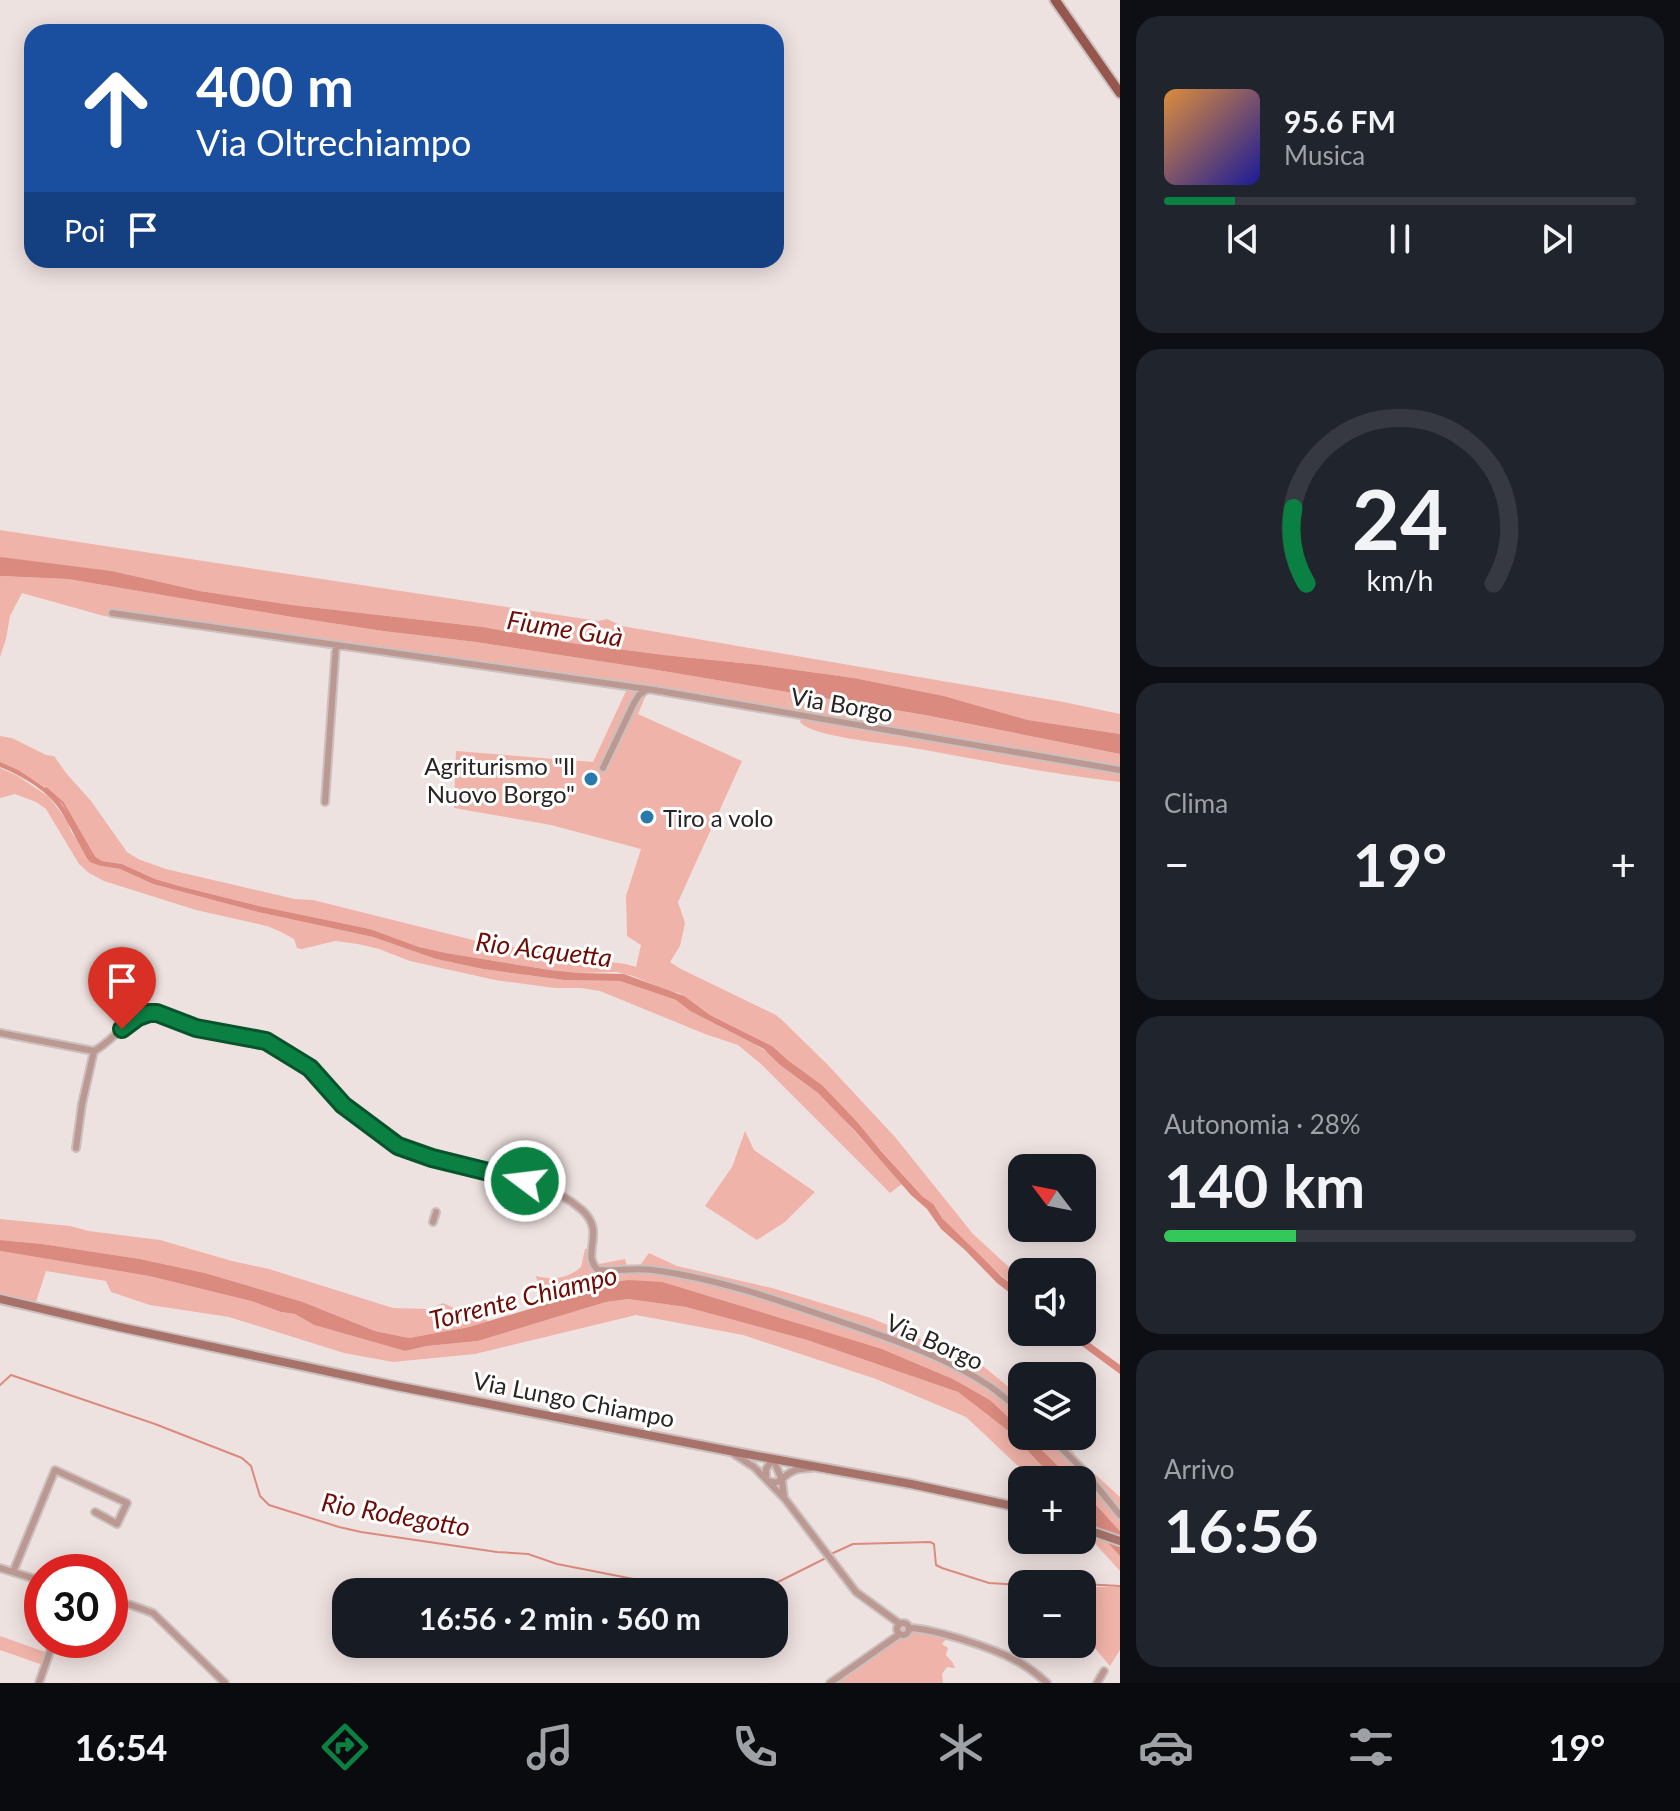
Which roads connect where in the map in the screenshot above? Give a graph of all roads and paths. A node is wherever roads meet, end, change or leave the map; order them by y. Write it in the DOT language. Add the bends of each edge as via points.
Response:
graph roads {
  1 [pos="1055,0"];
  2 [pos="1120,93"];
  3 [pos="112,613"];
  4 [pos="336,645"];
  5 [pos="646,690"];
  6 [pos="603,768"];
  7 [pos="1120,770"];
  8 [pos="325,802"];
  9 [pos="0,1033"];
  10 [pos="94,1051"];
  11 [pos="76,1148"];
  12 [pos="436,1212"];
  13 [pos="433,1222"];
  14 [pos="0,1299"];
  15 [pos="1008,1401"];
  16 [pos="1063,1450"];
  17 [pos="730,1451"];
  18 [pos="773,1459"];
  19 [pos="818,1467"];
  20 [pos="782,1480"];
  21 [pos="768,1481"];
  22 [pos="785,1499"];
  23 [pos="1008,1505"];
  24 [pos="95,1512"];
  25 [pos="1120,1515"];
  26 [pos="1096,1533"];
  27 [pos="1120,1541"];
  28 [pos="0,1568"];
  29 [pos="13,1572"];
  30 [pos="24,1575"];
  31 [pos="128,1604"];
  32 [pos="900,1624"];
  33 [pos="909,1628"];
  34 [pos="900,1634"];
  35 [pos="48,1658"];
  36 [pos="1104,1671"];
  37 [pos="39,1683"];
  38 [pos="225,1683"];
  39 [pos="830,1683"];
  40 [pos="1047,1683"];
  41 [pos="1097,1683"];
  1 -- 2 [label="main road"];
  3 -- 4 [label="street, Via Borgo"];
  4 -- 5 [label="street, Via Borgo"];
  4 -- 8 [label="street"];
  5 -- 6 [label="street" via="634,703"];
  5 -- 7 [label="street, Via Borgo"];
  9 -- 10 [label="street"];
  10 -- 11 [label="street"];
  10 -- 15 [label="street, Via Borgo" via="149,1013 266,1041 310,1068 343,1105 398,1146 538,1186 578,1207 594,1229 591,1258 598,1270 664,1271 795,1306 942,1361"];
  12 -- 13 [label="street"];
  14 -- 17 [label="main road, Via Lungo Chiampo" via="396,1386"];
  16 -- 25 [label="street"];
  17 -- 18 [label="main road, Via Lungo Chiampo"];
  17 -- 21 [label="street"];
  18 -- 19 [label="main road, Via Lungo Chiampo"];
  18 -- 20 [label="street"];
  18 -- 21 [label="street" via="766,1469"];
  19 -- 20 [label="street" via="792,1471"];
  19 -- 23 [label="main road, Via Lungo Chiampo"];
  20 -- 21 [label="street"];
  20 -- 22 [label="street"];
  21 -- 22 [label="street"];
  22 -- 32 [label="street" via="856,1592"];
  24 -- 29 [label="street" via="117,1524 127,1503 55,1470"];
  26 -- 27 [label="main road"];
  28 -- 29 [label="street"];
  29 -- 30 [label="street"];
  31 -- 38 [label="street" via="153,1613"];
  32 -- 33 [label="street"];
  32 -- 34 [label="street"];
  33 -- 34 [label="street"];
  33 -- 40 [label="street" via="999,1653"];
  34 -- 39 [label="street"];
  35 -- 37 [label="street"];
  36 -- 41 [label="street"];
}
